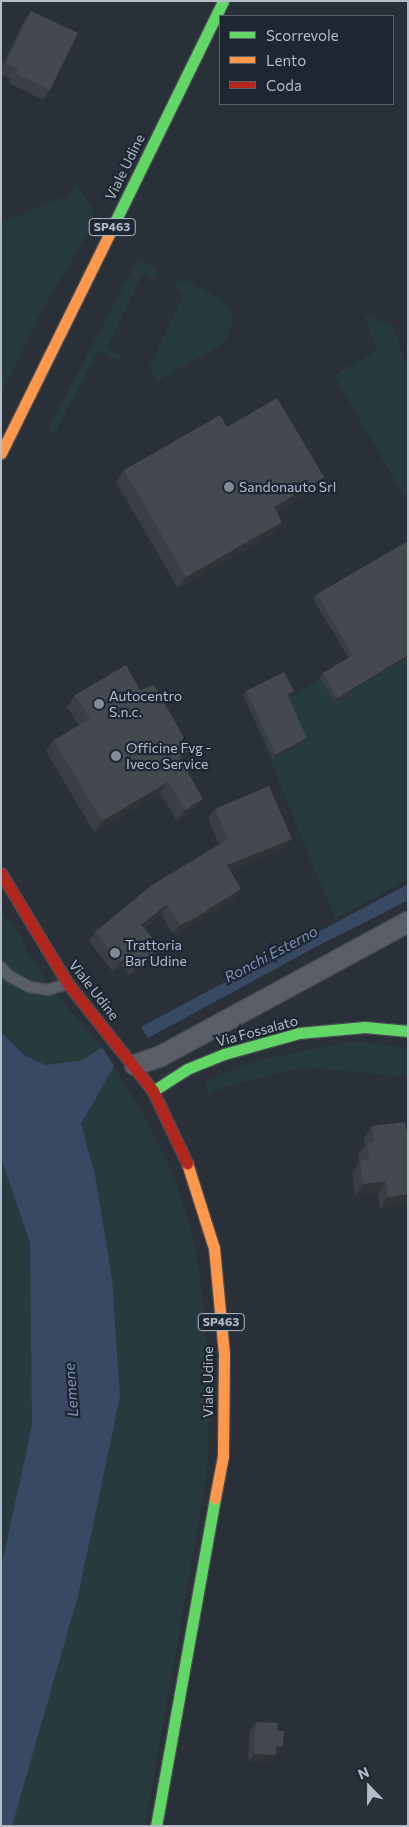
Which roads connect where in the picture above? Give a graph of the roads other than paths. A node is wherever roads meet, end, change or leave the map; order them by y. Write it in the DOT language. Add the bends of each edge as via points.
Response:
graph roads {
  1 [pos="222,1"];
  2 [pos="1,453"];
  3 [pos="1,873"];
  4 [pos="1,899"];
  5 [pos="408,922"];
  6 [pos="46,951"];
  7 [pos="1,967"];
  8 [pos="68,984"];
  9 [pos="408,1031"];
  10 [pos="135,1065"];
  11 [pos="153,1092"];
  12 [pos="156,1826"];
  1 -- 2 [label="main road, Viale Udine / SP463"];
  3 -- 6 [label="main road, Viale Udine / SP463"];
  4 -- 6 [label="street"];
  5 -- 10 [label="street" via="161,1056"];
  6 -- 8 [label="main road, Viale Udine / SP463"];
  7 -- 8 [label="lane" via="9,976 30,987 48,990"];
  8 -- 10 [label="main road, Viale Udine / SP463"];
  9 -- 11 [label="main road, Via Fossalato" via="365,1027 299,1033 224,1054 187,1070"];
  10 -- 11 [label="main road, Viale Udine / SP463"];
  11 -- 12 [label="main road, Viale Udine / SP463" via="188,1166 214,1248 224,1354 222,1456"];
}
